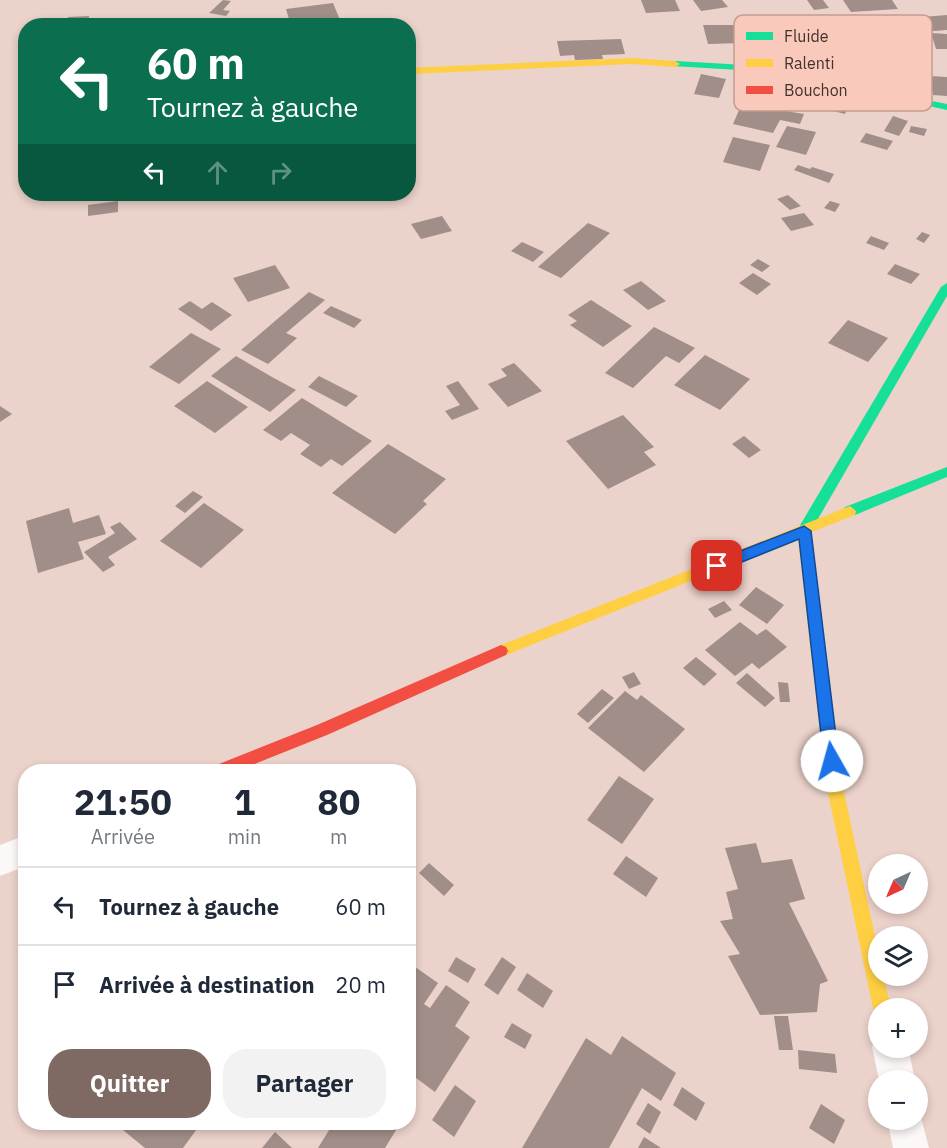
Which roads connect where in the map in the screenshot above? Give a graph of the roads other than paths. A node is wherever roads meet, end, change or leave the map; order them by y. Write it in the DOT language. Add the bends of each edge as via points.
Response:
graph roads {
  1 [pos="734,67"];
  2 [pos="416,71"];
  3 [pos="932,104"];
  4 [pos="947,107"];
  5 [pos="947,287"];
  6 [pos="947,472"];
  7 [pos="804,531"];
  8 [pos="237,764"];
  9 [pos="18,853"];
  10 [pos="0,861"];
  11 [pos="880,998"];
  12 [pos="907,1130"];
  13 [pos="911,1148"];
  1 -- 2 [label="street" via="632,61"];
  3 -- 4 [label="street"];
  5 -- 7 [label="street"];
  6 -- 7 [label="street"];
  7 -- 8 [label="street" via="477,661"];
  7 -- 11 [label="street" via="834,783"];
  9 -- 10 [label="street"];
  12 -- 13 [label="street"];
}
